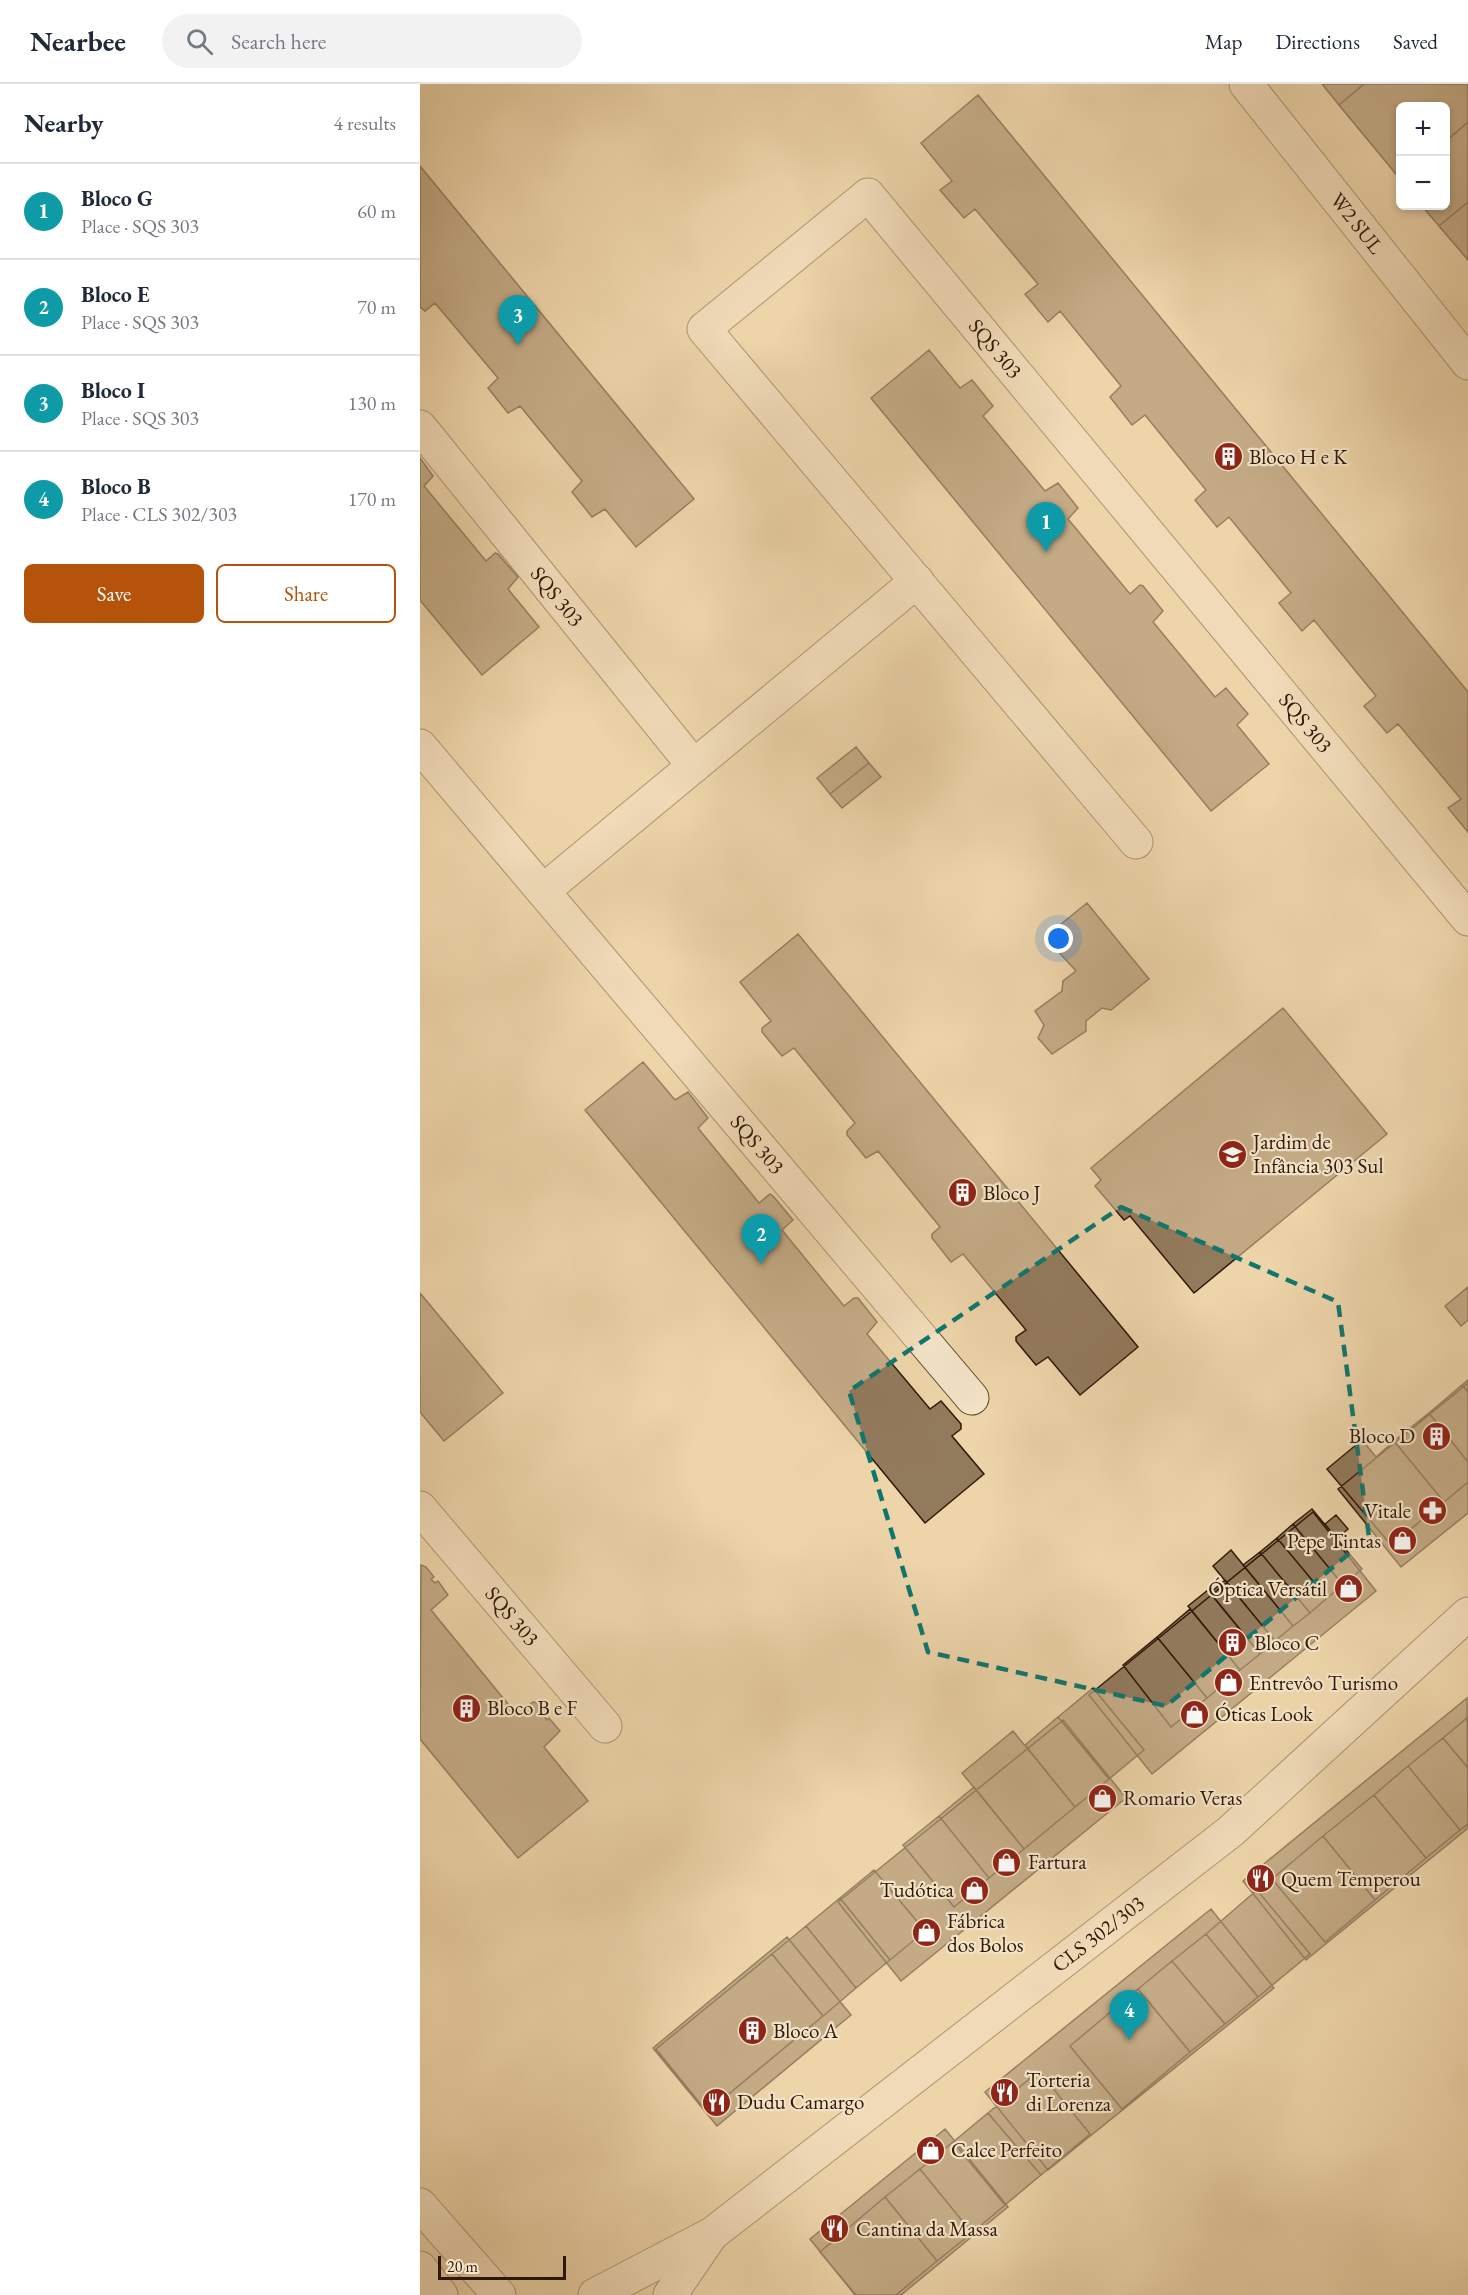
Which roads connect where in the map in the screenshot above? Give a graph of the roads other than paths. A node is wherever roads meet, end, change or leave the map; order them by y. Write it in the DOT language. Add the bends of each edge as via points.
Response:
graph roads {
  1 [pos="1246,84"];
  2 [pos="1468,363"];
  3 [pos="420,427"];
  4 [pos="917,582"];
  5 [pos="420,746"];
  6 [pos="694,766"];
  7 [pos="1136,842"];
  8 [pos="543,891"];
  9 [pos="1468,919"];
  10 [pos="972,1398"];
  11 [pos="420,1508"];
  12 [pos="1468,1614"];
  13 [pos="605,1726"];
  14 [pos="420,2205"];
  15 [pos="712,2234"];
  16 [pos="420,2268"];
  17 [pos="441,2295"];
  18 [pos="499,2295"];
  19 [pos="595,2295"];
  20 [pos="670,2295"];
  1 -- 2 [label="street, W2 SUL"];
  3 -- 6 [label="street, SQS 303"];
  4 -- 6 [label="street"];
  4 -- 7 [label="street, SQS 303"];
  4 -- 9 [label="street, SQS 303" via="705,329 868,195"];
  5 -- 8 [label="street, SQS 303"];
  6 -- 8 [label="street"];
  8 -- 10 [label="street, SQS 303"];
  11 -- 13 [label="street, SQS 303"];
  12 -- 15 [label="street, CLS 302/303" via="1231,1831"];
  14 -- 18 [label="street"];
  15 -- 19 [label="street, CLS 302/303"];
  15 -- 20 [label="street, CLS 302/303"];
  16 -- 17 [label="street"];
}
